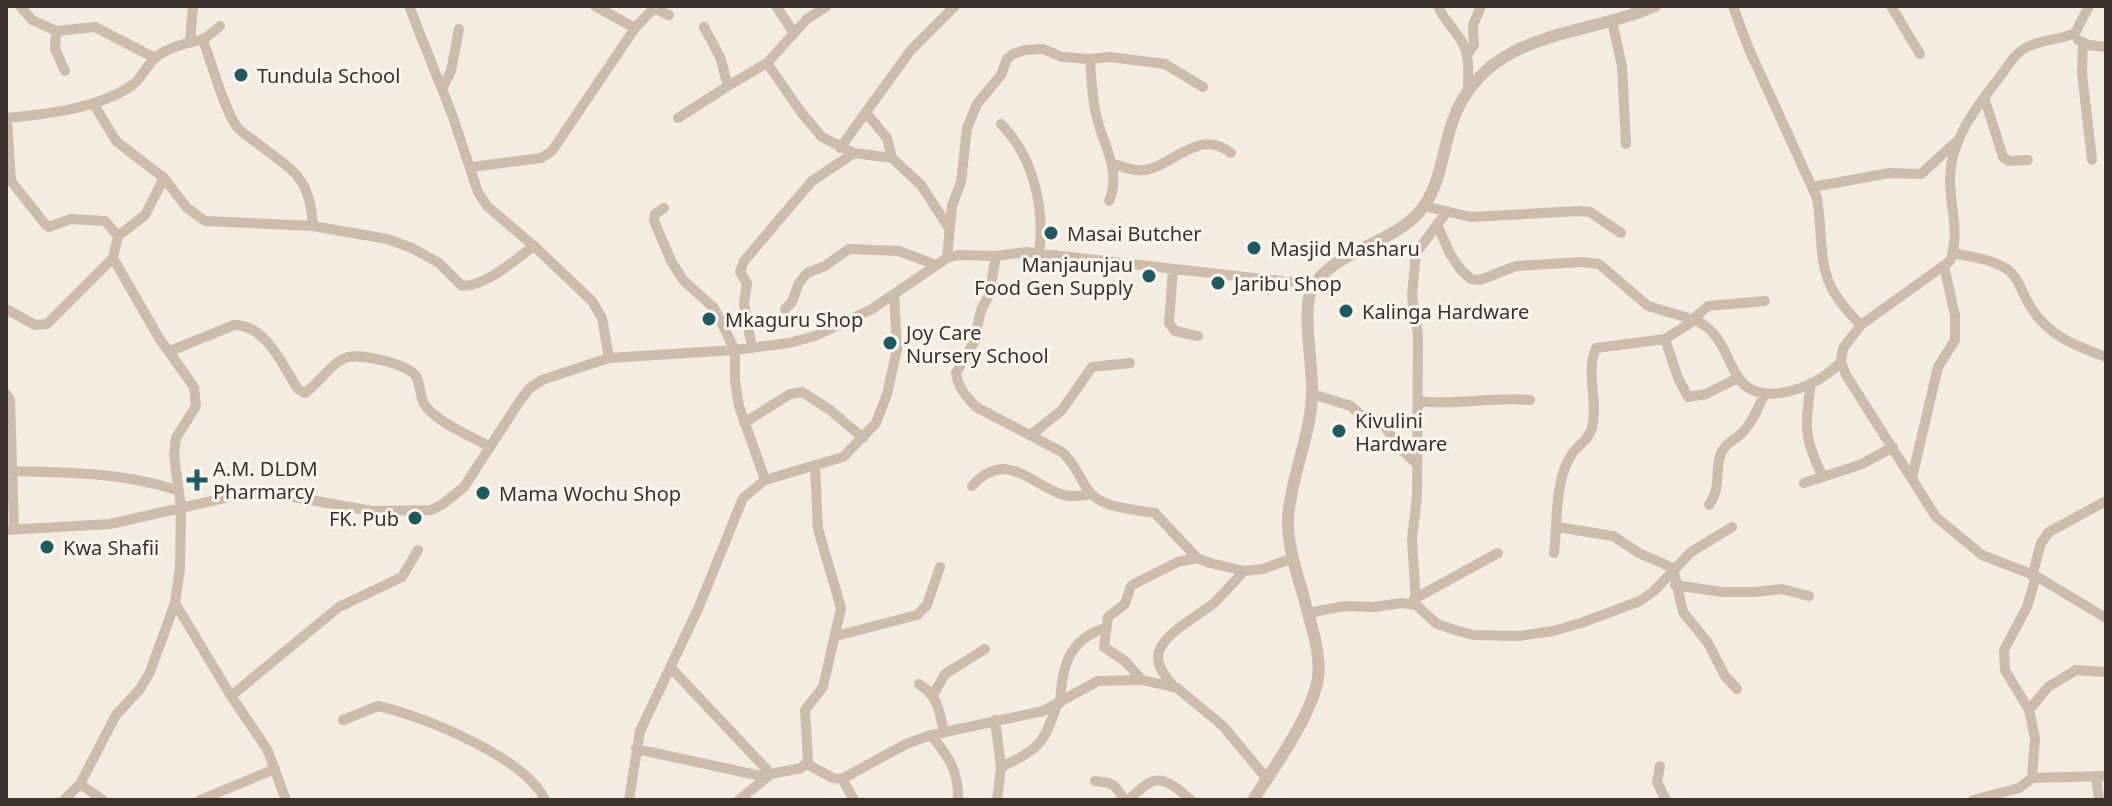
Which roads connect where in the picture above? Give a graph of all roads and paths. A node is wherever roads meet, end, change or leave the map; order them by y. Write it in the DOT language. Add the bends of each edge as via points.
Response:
graph roads {
  1 [pos="20,6"];
  2 [pos="193,6"];
  3 [pos="409,6"];
  4 [pos="595,6"];
  5 [pos="776,6"];
  6 [pos="827,6"];
  7 [pos="955,6"];
  8 [pos="1438,6"];
  9 [pos="1481,6"];
  10 [pos="1655,6"];
  11 [pos="1733,6"];
  12 [pos="1891,6"];
  13 [pos="2089,6"];
  14 [pos="1638,9"];
  15 [pos="669,15"];
  16 [pos="1612,21"];
  17 [pos="220,26"];
  18 [pos="704,27"];
  19 [pos="635,28"];
  20 [pos="459,29"];
  21 [pos="56,31"];
  22 [pos="794,33"];
  23 [pos="2069,35"];
  24 [pos="203,40"];
  25 [pos="190,41"];
  26 [pos="2083,42"];
  27 [pos="2106,47"];
  28 [pos="1920,54"];
  29 [pos="1467,55"];
  30 [pos="155,58"];
  31 [pos="1090,59"];
  32 [pos="767,63"];
  33 [pos="65,71"];
  34 [pos="728,86"];
  35 [pos="1203,87"];
  36 [pos="442,89"];
  37 [pos="1468,89"];
  38 [pos="1984,97"];
  39 [pos="93,103"];
  40 [pos="867,114"];
  41 [pos="7,118"];
  42 [pos="678,118"];
  43 [pos="1001,124"];
  44 [pos="1958,140"];
  45 [pos="1626,144"];
  46 [pos="840,148"];
  47 [pos="854,153"];
  48 [pos="1231,153"];
  49 [pos="892,158"];
  50 [pos="2028,160"];
  51 [pos="2092,160"];
  52 [pos="1113,164"];
  53 [pos="472,167"];
  54 [pos="164,178"];
  55 [pos="9,181"];
  56 [pos="1813,187"];
  57 [pos="1109,201"];
  58 [pos="1424,206"];
  59 [pos="664,208"];
  60 [pos="1446,213"];
  61 [pos="1437,224"];
  62 [pos="313,226"];
  63 [pos="949,228"];
  64 [pos="1621,233"];
  65 [pos="118,236"];
  66 [pos="534,246"];
  67 [pos="1953,253"];
  68 [pos="1039,254"];
  69 [pos="996,256"];
  70 [pos="113,258"];
  71 [pos="947,258"];
  72 [pos="936,265"];
  73 [pos="1944,266"];
  74 [pos="1173,269"];
  75 [pos="1315,285"];
  76 [pos="894,294"];
  77 [pos="1765,301"];
  78 [pos="6,309"];
  79 [pos="785,309"];
  80 [pos="1694,319"];
  81 [pos="1861,325"];
  82 [pos="1198,336"];
  83 [pos="1665,339"];
  84 [pos="752,348"];
  85 [pos="735,350"];
  86 [pos="170,351"];
  87 [pos="2106,357"];
  88 [pos="609,358"];
  89 [pos="1841,362"];
  90 [pos="1130,363"];
  91 [pos="1738,378"];
  92 [pos="1811,383"];
  93 [pos="6,394"];
  94 [pos="1312,394"];
  95 [pos="1764,395"];
  96 [pos="1530,400"];
  97 [pos="1418,401"];
  98 [pos="744,423"];
  99 [pos="1031,435"];
  100 [pos="863,438"];
  101 [pos="490,447"];
  102 [pos="1893,447"];
  103 [pos="1417,464"];
  104 [pos="815,466"];
  105 [pos="8,471"];
  106 [pos="1823,477"];
  107 [pos="1912,478"];
  108 [pos="765,480"];
  109 [pos="1804,483"];
  110 [pos="972,486"];
  111 [pos="177,490"];
  112 [pos="1090,494"];
  113 [pos="2106,501"];
  114 [pos="1709,505"];
  115 [pos="181,508"];
  116 [pos="1557,527"];
  117 [pos="1732,527"];
  118 [pos="10,530"];
  119 [pos="418,550"];
  120 [pos="1498,553"];
  121 [pos="1554,553"];
  122 [pos="1197,558"];
  123 [pos="1293,558"];
  124 [pos="940,567"];
  125 [pos="1673,568"];
  126 [pos="1244,571"];
  127 [pos="2034,576"];
  128 [pos="1675,585"];
  129 [pos="1809,596"];
  130 [pos="1415,602"];
  131 [pos="175,603"];
  132 [pos="1308,613"];
  133 [pos="2106,618"];
  134 [pos="1105,628"];
  135 [pos="836,636"];
  136 [pos="985,649"];
  137 [pos="671,668"];
  138 [pos="2106,672"];
  139 [pos="1142,680"];
  140 [pos="919,684"];
  141 [pos="1172,685"];
  142 [pos="1737,689"];
  143 [pos="933,695"];
  144 [pos="231,696"];
  145 [pos="1058,704"];
  146 [pos="2029,710"];
  147 [pos="343,720"];
  148 [pos="995,720"];
  149 [pos="944,732"];
  150 [pos="931,735"];
  151 [pos="636,749"];
  152 [pos="807,764"];
  153 [pos="1660,766"];
  154 [pos="1001,767"];
  155 [pos="275,769"];
  156 [pos="769,776"];
  157 [pos="2101,776"];
  158 [pos="2032,778"];
  159 [pos="842,779"];
  160 [pos="1267,779"];
  161 [pos="1095,781"];
  162 [pos="80,784"];
  163 [pos="64,800"];
  164 [pos="103,800"];
  165 [pos="200,800"];
  166 [pos="286,800"];
  167 [pos="545,800"];
  168 [pos="629,800"];
  169 [pos="739,800"];
  170 [pos="854,800"];
  171 [pos="958,800"];
  172 [pos="997,800"];
  173 [pos="1191,800"];
  174 [pos="1253,800"];
  175 [pos="1666,800"];
  176 [pos="1973,800"];
  177 [pos="2099,800"];
  1 -- 21 [label="street" via="32,20"];
  2 -- 25 [label="street"];
  3 -- 36 [label="street"];
  4 -- 19 [label="street"];
  5 -- 22 [label="street"];
  6 -- 22 [label="street"];
  7 -- 40 [label="street" via="911,50"];
  8 -- 29 [label="street"];
  9 -- 29 [label="street"];
  10 -- 14 [label="street"];
  11 -- 56 [label="street"];
  12 -- 28 [label="street"];
  13 -- 23 [label="street"];
  14 -- 16 [label="street"];
  15 -- 19 [label="street" via="654,8"];
  16 -- 37 [label="street" via="1537,40 1507,54"];
  16 -- 45 [label="street" via="1622,66"];
  17 -- 24 [label="street"];
  18 -- 34 [label="street"];
  19 -- 53 [label="street" via="552,151 541,158"];
  20 -- 36 [label="street"];
  21 -- 30 [label="street" via="95,27"];
  21 -- 33 [label="street" via="55,49"];
  22 -- 32 [label="street"];
  23 -- 26 [label="street"];
  23 -- 38 [label="street" via="2024,48"];
  24 -- 25 [label="street"];
  24 -- 62 [label="street" via="229,112 238,127 298,175 312,202"];
  25 -- 30 [label="street"];
  26 -- 27 [label="street"];
  26 -- 51 [label="street"];
  29 -- 37 [label="street"];
  30 -- 39 [label="street" via="132,86"];
  31 -- 35 [label="street" via="1165,64"];
  31 -- 52 [label="street" via="1095,112"];
  31 -- 63 [label="street" via="1043,49 1007,59 971,116"];
  32 -- 34 [label="street"];
  32 -- 46 [label="street" via="812,126"];
  34 -- 42 [label="street"];
  36 -- 53 [label="street"];
  37 -- 58 [label="street"];
  38 -- 44 [label="street"];
  38 -- 50 [label="street" via="2003,157"];
  39 -- 41 [label="street"];
  39 -- 54 [label="street" via="116,141"];
  40 -- 46 [label="street"];
  40 -- 49 [label="street" via="887,138"];
  41 -- 55 [label="street"];
  43 -- 68 [label="street" via="1019,145 1040,201"];
  44 -- 56 [label="street" via="1921,174 1889,173"];
  44 -- 67 [label="street" via="1950,176"];
  46 -- 47 [label="street"];
  47 -- 49 [label="street"];
  47 -- 84 [label="street" via="812,181 744,261 740,272 747,283 744,304"];
  48 -- 52 [label="street" via="1200,144 1152,169"];
  49 -- 63 [label="street" via="921,185"];
  52 -- 57 [label="street"];
  53 -- 66 [label="street" via="487,206"];
  54 -- 62 [label="street" via="187,208 205,221"];
  54 -- 65 [label="street" via="145,215"];
  55 -- 65 [label="street" via="49,227 71,219 105,221"];
  56 -- 81 [label="street" via="1825,274"];
  58 -- 60 [label="street"];
  58 -- 75 [label="street" via="1390,236 1326,270"];
  59 -- 85 [label="street" via="653,217 670,260 714,308"];
  60 -- 61 [label="street"];
  60 -- 64 [label="street" via="1488,217 1590,212"];
  61 -- 80 [label="street" via="1449,252 1471,279 1516,266 1599,264 1648,306"];
  61 -- 97 [label="street" via="1421,243 1415,262"];
  62 -- 66 [label="street" via="412,248 439,263 462,286 486,278"];
  63 -- 71 [label="street"];
  65 -- 70 [label="street"];
  66 -- 88 [label="street" via="598,309"];
  67 -- 73 [label="street"];
  67 -- 87 [label="street" via="2003,267 2049,328 2071,345"];
  68 -- 69 [label="street"];
  68 -- 74 [label="street"];
  69 -- 71 [label="street"];
  69 -- 99 [label="street" via="989,295 974,342 958,366 957,381 976,407"];
  70 -- 78 [label="street" via="47,324 35,325"];
  70 -- 86 [label="street"];
  71 -- 72 [label="street"];
  72 -- 76 [label="street"];
  72 -- 79 [label="street" via="899,251 845,250 807,273"];
  73 -- 81 [label="street"];
  73 -- 107 [label="street" via="1955,340 1938,367"];
  74 -- 75 [label="street"];
  74 -- 82 [label="street" via="1169,323 1175,331"];
  75 -- 94 [label="street" via="1306,313"];
  76 -- 84 [label="street" via="815,336"];
  76 -- 100 [label="street" via="897,349 883,407"];
  77 -- 80 [label="street" via="1708,306"];
  80 -- 83 [label="street"];
  80 -- 91 [label="street" via="1720,342"];
  81 -- 89 [label="street" via="1843,348"];
  83 -- 91 [label="street" via="1688,397"];
  83 -- 116 [label="street" via="1596,348 1592,431 1570,456 1563,475"];
  84 -- 85 [label="street"];
  85 -- 88 [label="street"];
  85 -- 98 [label="street"];
  86 -- 101 [label="street" via="242,325 260,333 305,393 349,357 403,365 413,371 432,414"];
  86 -- 111 [label="street" via="197,396 176,438"];
  88 -- 101 [label="street" via="530,388"];
  89 -- 92 [label="street"];
  89 -- 102 [label="street" via="1859,400"];
  90 -- 99 [label="street" via="1092,367 1062,410"];
  91 -- 95 [label="street" via="1749,390"];
  92 -- 95 [label="street"];
  92 -- 106 [label="street" via="1806,440"];
  93 -- 105 [label="street"];
  94 -- 103 [label="street" via="1382,422"];
  94 -- 123 [label="street" via="1288,518"];
  95 -- 114 [label="street" via="1744,431 1720,454 1717,494"];
  96 -- 97 [label="street"];
  97 -- 103 [label="street"];
  98 -- 100 [label="street" via="802,392"];
  98 -- 108 [label="street"];
  99 -- 112 [label="street" via="1067,456"];
  100 -- 104 [label="street" via="843,457"];
  101 -- 115 [label="street" via="464,487 431,510 372,511 271,493"];
  102 -- 106 [label="street"];
  102 -- 107 [label="street"];
  103 -- 130 [label="street"];
  104 -- 108 [label="street"];
  104 -- 135 [label="street" via="818,529 841,608"];
  105 -- 111 [label="street" via="131,477"];
  105 -- 118 [label="street"];
  106 -- 109 [label="street"];
  107 -- 127 [label="street" via="1936,517 1982,555"];
  108 -- 137 [label="street" via="743,498"];
  110 -- 112 [label="street" via="992,469 1023,473 1059,494"];
  111 -- 115 [label="street"];
  112 -- 122 [label="street" via="1133,511 1155,513"];
  113 -- 127 [label="street" via="2049,532 2041,543"];
  115 -- 118 [label="street" via="110,524"];
  115 -- 131 [label="street"];
  116 -- 121 [label="street"];
  116 -- 125 [label="street" via="1613,536"];
  117 -- 125 [label="street" via="1699,545"];
  119 -- 144 [label="street" via="402,577 339,607"];
  120 -- 130 [label="street"];
  122 -- 126 [label="street"];
  122 -- 134 [label="street" via="1131,586 1125,604 1108,617"];
  123 -- 126 [label="street"];
  123 -- 132 [label="street"];
  124 -- 135 [label="street" via="927,605 917,615"];
  125 -- 128 [label="street"];
  125 -- 130 [label="street" via="1640,601 1553,631 1519,636 1473,635 1437,624"];
  126 -- 141 [label="street" via="1162,645 1160,667"];
  127 -- 133 [label="street"];
  127 -- 146 [label="street" via="2027,607 2004,650 2005,670"];
  128 -- 129 [label="street" via="1722,592 1782,589"];
  128 -- 142 [label="street" via="1688,622"];
  130 -- 132 [label="street"];
  131 -- 144 [label="street"];
  131 -- 162 [label="street" via="150,672 116,715"];
  132 -- 160 [label="street" via="1318,678 1306,714"];
  134 -- 139 [label="street" via="1104,647"];
  134 -- 145 [label="street" via="1083,638 1069,657"];
  135 -- 152 [label="street" via="823,687 805,710"];
  136 -- 143 [label="street" via="945,674"];
  137 -- 151 [label="street"];
  137 -- 156 [label="street"];
  138 -- 146 [label="street" via="2076,670 2048,687"];
  139 -- 141 [label="street"];
  139 -- 145 [label="street" via="1098,681"];
  140 -- 143 [label="street"];
  141 -- 160 [label="street" via="1223,726"];
  143 -- 149 [label="street"];
  144 -- 155 [label="street"];
  145 -- 148 [label="street"];
  145 -- 154 [label="street" via="1039,745"];
  146 -- 158 [label="street" via="2035,738"];
  147 -- 167 [label="street" via="378,706 443,729 514,766"];
  148 -- 149 [label="street"];
  148 -- 154 [label="street"];
  149 -- 150 [label="street"];
  150 -- 159 [label="street"];
  150 -- 171 [label="street" via="954,765"];
  151 -- 156 [label="street"];
  151 -- 168 [label="street"];
  152 -- 156 [label="street"];
  152 -- 159 [label="street"];
  153 -- 175 [label="street" via="1657,782"];
  154 -- 172 [label="street"];
  155 -- 165 [label="street"];
  155 -- 166 [label="street"];
  156 -- 169 [label="street"];
  157 -- 158 [label="street"];
  157 -- 177 [label="street"];
  158 -- 176 [label="street" via="2019,788"];
  159 -- 170 [label="street"];
  160 -- 174 [label="street"];
  161 -- 173 [label="street" via="1111,784 1127,800 1159,780"];
  162 -- 163 [label="street"];
  162 -- 164 [label="street"];
}
